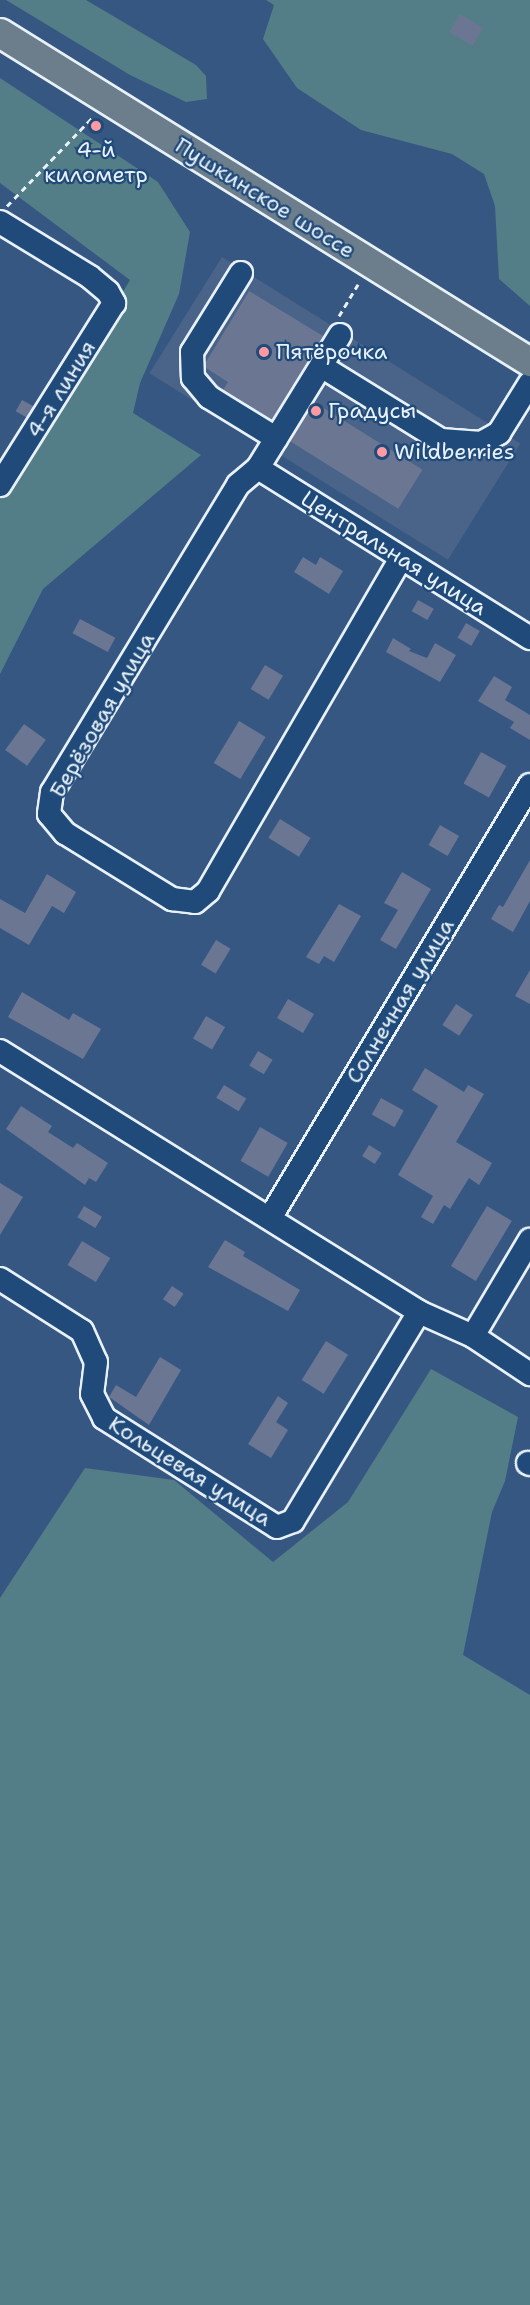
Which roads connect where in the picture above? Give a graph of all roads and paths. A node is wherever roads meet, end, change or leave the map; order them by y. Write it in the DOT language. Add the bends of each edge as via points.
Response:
graph roads {
  1 [pos="0,33"];
  2 [pos="105,99"];
  3 [pos="0,210"];
  4 [pos="0,222"];
  5 [pos="241,273"];
  6 [pos="358,284"];
  7 [pos="340,334"];
  8 [pos="530,362"];
  9 [pos="321,366"];
  10 [pos="530,383"];
  11 [pos="276,438"];
  12 [pos="258,468"];
  13 [pos="0,486"];
  14 [pos="401,558"];
  15 [pos="530,638"];
  16 [pos="530,785"];
  17 [pos="0,1051"];
  18 [pos="270,1218"];
  19 [pos="530,1240"];
  20 [pos="0,1279"];
  21 [pos="418,1312"];
  22 [pos="473,1336"];
  23 [pos="530,1374"];
  1 -- 2 [label="main road, Пушкинское шоссе"];
  2 -- 3 [label="path" via="88,124 15,201"];
  2 -- 8 [label="main road, Пушкинское шоссе"];
  4 -- 13 [label="street, 4-я линия" via="108,292 114,303"];
  5 -- 11 [label="street" via="192,352 193,378 209,397"];
  6 -- 7 [label="path" via="331,328"];
  7 -- 9 [label="street, Берёзовая улица"];
  9 -- 10 [label="street" via="441,440 481,443 499,433"];
  9 -- 11 [label="street, Берёзовая улица"];
  11 -- 12 [label="street, Берёзовая улица"];
  12 -- 14 [label="street, Центральная улица"];
  12 -- 14 [label="street, Берёзовая улица" via="238,485 52,792 49,814 65,833 172,899 195,902 208,891"];
  14 -- 15 [label="street, Центральная улица"];
  16 -- 18 [label="street, Солнечная улица"];
  17 -- 18 [label="street"];
  18 -- 21 [label="street"];
  19 -- 22 [label="street"];
  20 -- 21 [label="street, Кольцевая улица" via="82,1331 96,1362 92,1394 104,1418 276,1527 293,1521"];
  21 -- 22 [label="street"];
  22 -- 23 [label="street"];
}
